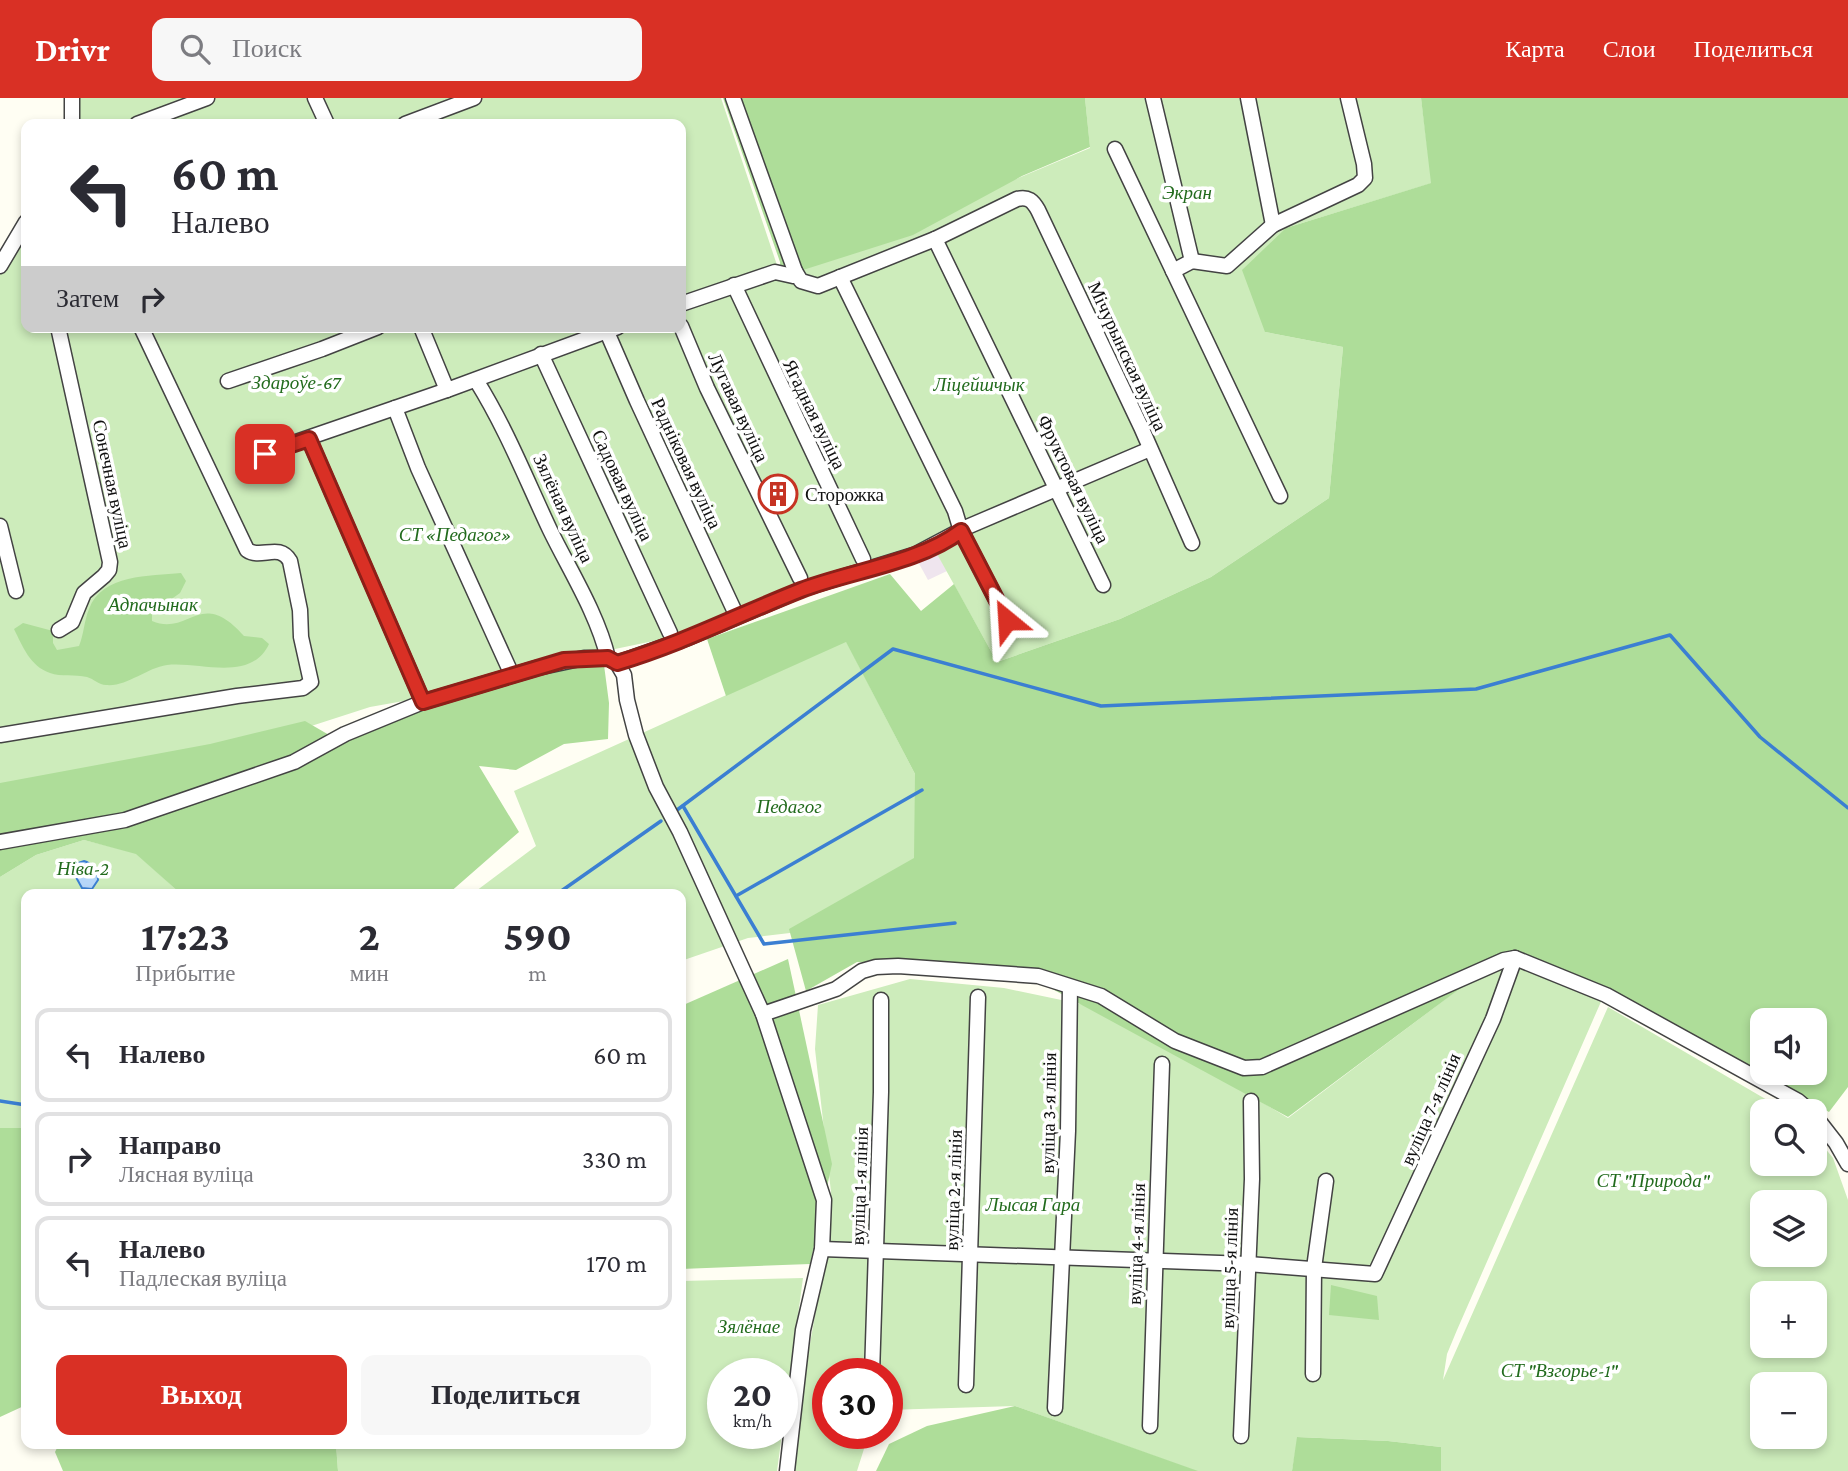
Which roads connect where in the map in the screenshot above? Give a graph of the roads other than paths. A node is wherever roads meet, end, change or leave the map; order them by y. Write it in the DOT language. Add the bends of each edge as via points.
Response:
graph roads {
  1 [pos="72,98"];
  2 [pos="207,98"];
  3 [pos="315,98"];
  4 [pos="474,98"];
  5 [pos="733,98"];
  6 [pos="1153,98"];
  7 [pos="1248,98"];
  8 [pos="1348,98"];
  9 [pos="72,119"];
  10 [pos="150,119"];
  11 [pos="325,119"];
  12 [pos="418,119"];
  13 [pos="1115,149"];
  14 [pos="1273,225"];
  15 [pos="21,230"];
  16 [pos="934,239"];
  17 [pos="1192,261"];
  18 [pos="0,265"];
  19 [pos="795,271"];
  20 [pos="1173,271"];
  21 [pos="840,277"];
  22 [pos="734,285"];
  23 [pos="686,302"];
  24 [pos="59,333"];
  25 [pos="144,333"];
  26 [pos="363,333"];
  27 [pos="423,333"];
  28 [pos="601,333"];
  29 [pos="613,333"];
  30 [pos="684,333"];
  31 [pos="541,354"];
  32 [pos="476,380"];
  33 [pos="228,381"];
  34 [pos="447,390"];
  35 [pos="396,408"];
  36 [pos="309,439"];
  37 [pos="1150,449"];
  38 [pos="261,454"];
  39 [pos="1056,488"];
  40 [pos="1280,496"];
  41 [pos="0,526"];
  42 [pos="961,531"];
  43 [pos="1192,543"];
  44 [pos="863,559"];
  45 [pos="800,578"];
  46 [pos="1103,585"];
  47 [pos="16,591"];
  48 [pos="734,610"];
  49 [pos="1007,620"];
  50 [pos="59,630"];
  51 [pos="670,633"];
  52 [pos="613,660"];
  53 [pos="512,675"];
  54 [pos="423,702"];
  55 [pos="0,735"];
  56 [pos="0,842"];
  57 [pos="1515,958"];
  58 [pos="1070,986"];
  59 [pos="978,997"];
  60 [pos="881,1000"];
  61 [pos="763,1014"];
  62 [pos="1162,1064"];
  63 [pos="1794,1099"];
  64 [pos="1251,1101"];
  65 [pos="1827,1131"];
  66 [pos="1848,1164"];
  67 [pos="1326,1181"];
  68 [pos="822,1250"];
  69 [pos="876,1250"];
  70 [pos="970,1254"];
  71 [pos="1062,1258"];
  72 [pos="1154,1261"];
  73 [pos="1248,1264"];
  74 [pos="1314,1268"];
  75 [pos="873,1358"];
  76 [pos="1313,1374"];
  77 [pos="966,1385"];
  78 [pos="1055,1408"];
  79 [pos="1150,1426"];
  80 [pos="1241,1436"];
  81 [pos="787,1471"];
  1 -- 9 [label="street"];
  2 -- 10 [label="street"];
  3 -- 11 [label="street"];
  4 -- 12 [label="street"];
  5 -- 19 [label="street"];
  6 -- 17 [label="street"];
  7 -- 14 [label="street"];
  8 -- 14 [label="street" via="1365,177 1358,185"];
  13 -- 20 [label="street"];
  14 -- 17 [label="street" via="1227,266"];
  15 -- 18 [label="street"];
  16 -- 21 [label="street"];
  16 -- 37 [label="street, Мічурынская вуліца" via="1017,198 1030,199"];
  16 -- 39 [label="street, Фруктовая вуліца"];
  17 -- 20 [label="street"];
  19 -- 21 [label="street" via="809,285"];
  19 -- 22 [label="street" via="793,276 775,272"];
  20 -- 40 [label="street"];
  21 -- 42 [label="street"];
  22 -- 23 [label="street"];
  22 -- 44 [label="street, Ягадная вуліца"];
  24 -- 50 [label="street, Сонечная вуліца" via="110,562 104,576 84,593 72,622"];
  25 -- 55 [label="street" via="247,550 255,555 281,552 290,561 310,682 303,688"];
  26 -- 33 [label="street"];
  27 -- 34 [label="street"];
  28 -- 31 [label="street"];
  29 -- 48 [label="street, Радніковая вуліца" via="637,401"];
  30 -- 45 [label="street, Лугавая вуліца"];
  31 -- 32 [label="street"];
  31 -- 51 [label="street, Садовая вуліца"];
  32 -- 34 [label="street"];
  32 -- 52 [label="street, Зялёная вуліца" via="510,439"];
  34 -- 35 [label="street"];
  35 -- 36 [label="street"];
  35 -- 53 [label="street" via="418,468"];
  36 -- 38 [label="street"];
  36 -- 54 [label="street"];
  37 -- 39 [label="street"];
  37 -- 43 [label="street, Мічурынская вуліца"];
  39 -- 42 [label="street"];
  39 -- 46 [label="street, Фруктовая вуліца"];
  41 -- 47 [label="street"];
  42 -- 49 [label="street"];
  42 -- 52 [label="street" via="916,554 803,589 688,638"];
  52 -- 53 [label="street" via="564,660"];
  52 -- 61 [label="street, Зялёная вуліца" via="624,675 636,735 656,787"];
  53 -- 54 [label="street"];
  54 -- 56 [label="street" via="345,734 294,762 125,820"];
  57 -- 58 [label="street" via="1262,1068 1244,1068 1175,1041 1101,996"];
  57 -- 63 [label="street" via="1606,995"];
  57 -- 74 [label="street, вуліца 7-я лінія" via="1493,1019 1375,1274"];
  58 -- 61 [label="street" via="1038,976 876,967 836,989"];
  58 -- 71 [label="street, вуліца 3-я лінія"];
  59 -- 70 [label="street, вуліца 2-я лінія"];
  60 -- 69 [label="street, вуліца 1-я лінія"];
  61 -- 68 [label="street, Зялёная вуліца" via="824,1200"];
  62 -- 72 [label="street, вуліца 4-я лінія"];
  64 -- 73 [label="street, вуліца 5-я лінія"];
  65 -- 66 [label="street"];
  67 -- 74 [label="street"];
  68 -- 69 [label="street"];
  68 -- 81 [label="street, Зялёная вуліца" via="803,1330"];
  69 -- 70 [label="street"];
  69 -- 75 [label="street, вуліца 1-я лінія"];
  70 -- 71 [label="street"];
  70 -- 77 [label="street, вуліца 2-я лінія"];
  71 -- 72 [label="street"];
  71 -- 78 [label="street, вуліца 3-я лінія"];
  72 -- 73 [label="street"];
  72 -- 79 [label="street, вуліца 4-я лінія"];
  73 -- 74 [label="street"];
  73 -- 80 [label="street, вуліца 5-я лінія"];
  74 -- 76 [label="street"];
}
